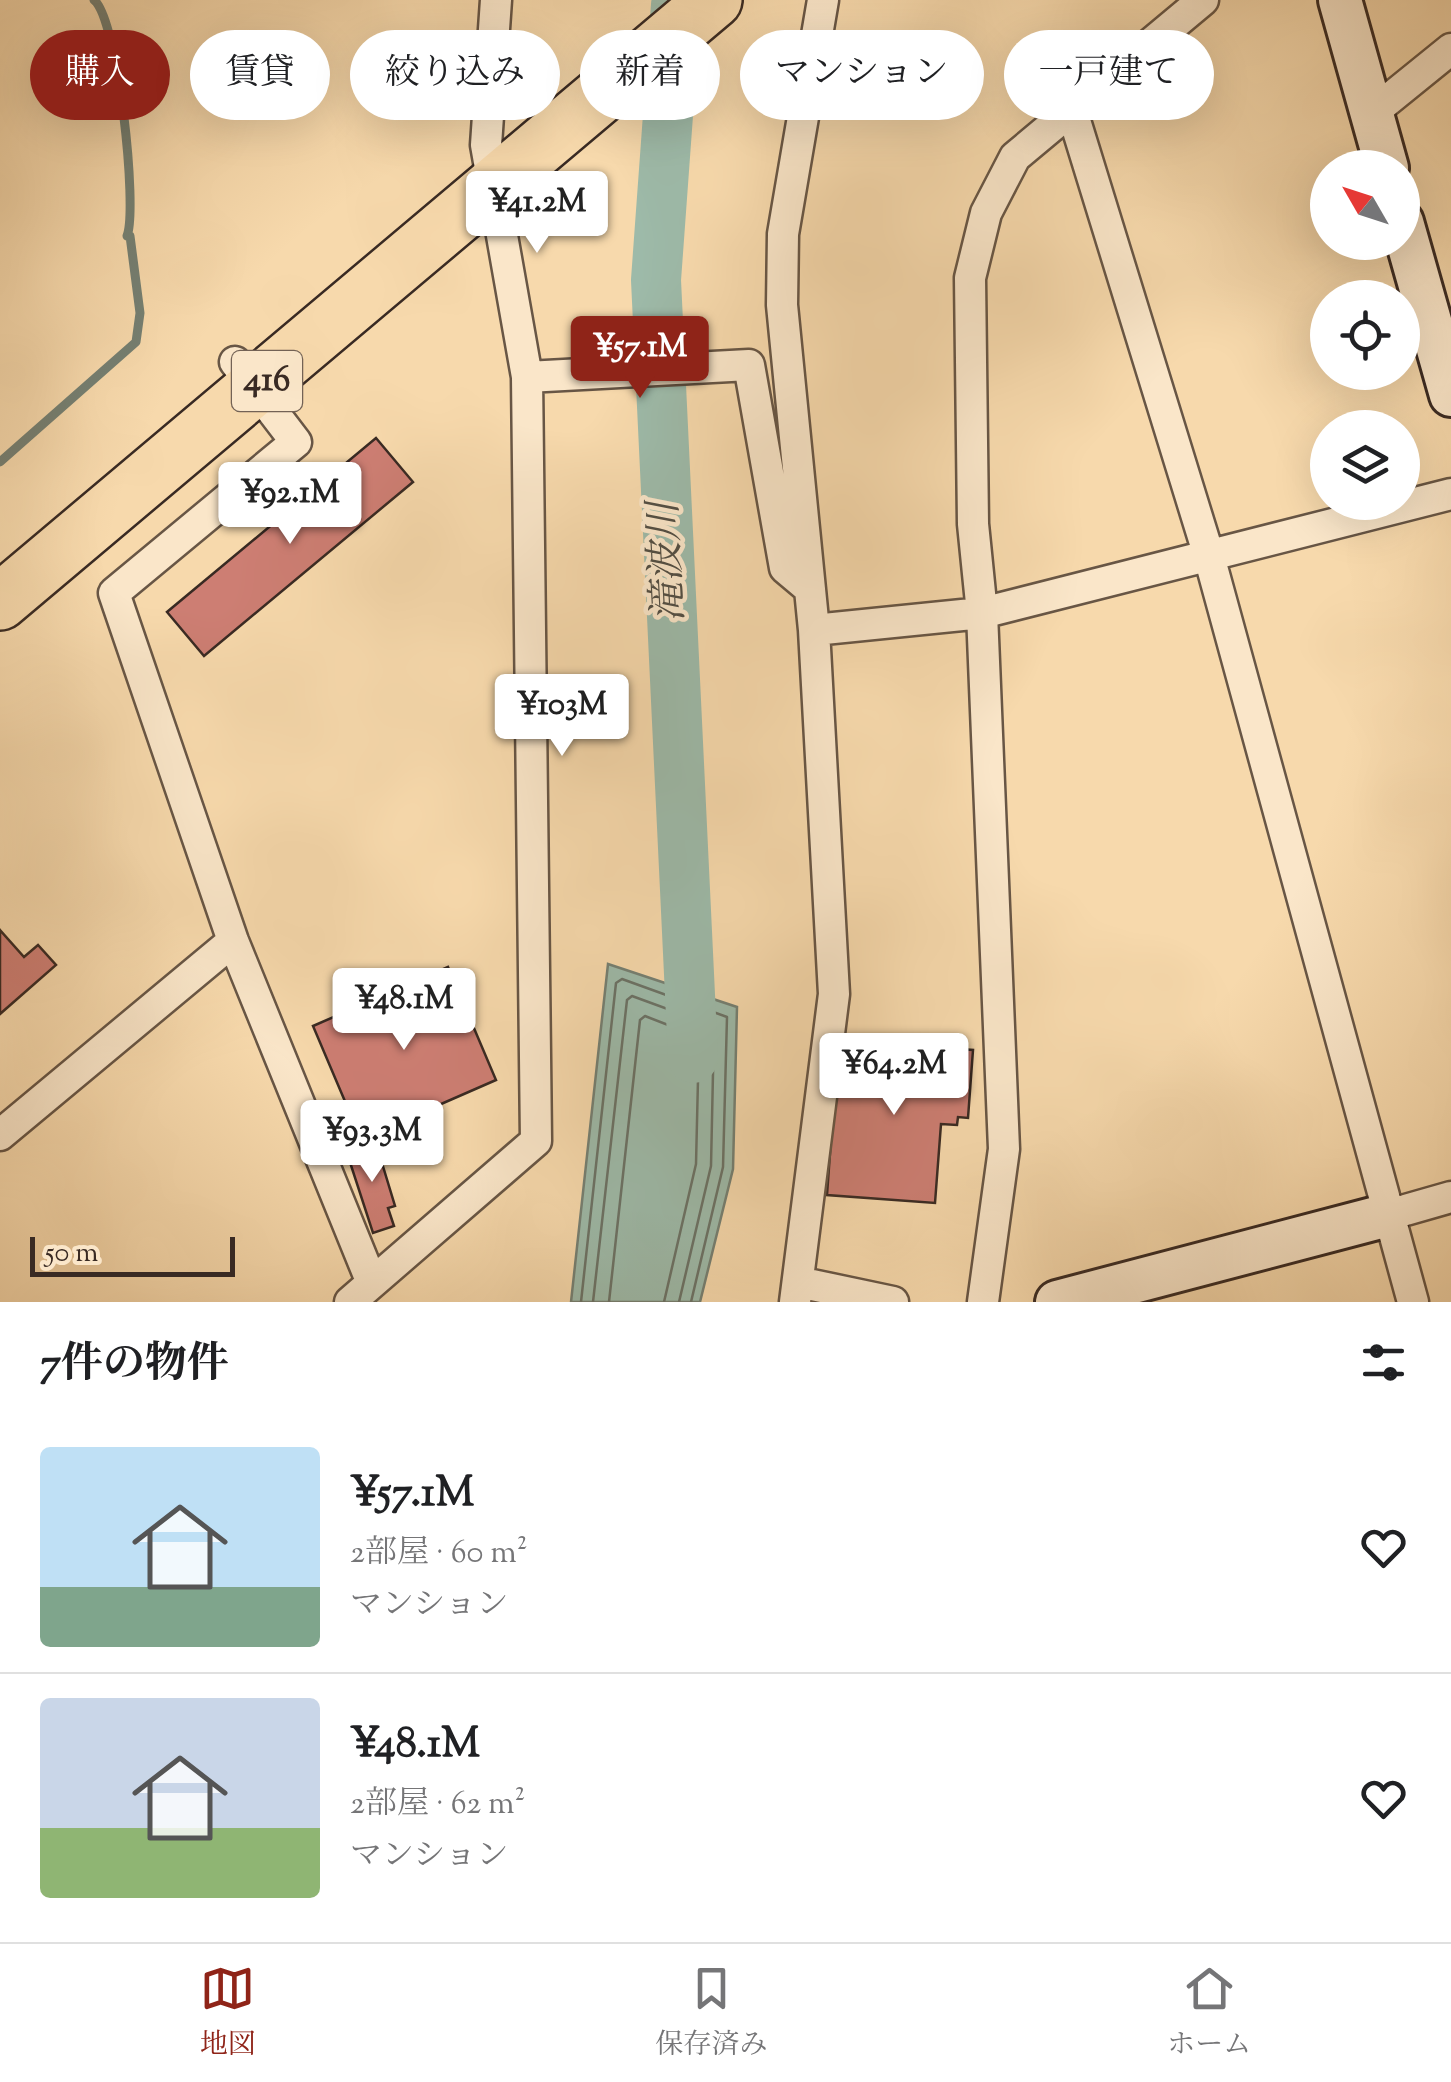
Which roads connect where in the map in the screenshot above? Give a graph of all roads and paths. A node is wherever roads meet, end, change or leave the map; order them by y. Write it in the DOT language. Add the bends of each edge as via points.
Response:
graph roads {
  1 [pos="496,0"];
  2 [pos="662,0"];
  3 [pos="714,0"];
  4 [pos="823,0"];
  5 [pos="1204,0"];
  6 [pos="1340,0"];
  7 [pos="1169,30"];
  8 [pos="1451,48"];
  9 [pos="1372,113"];
  10 [pos="1062,120"];
  11 [pos="1074,120"];
  12 [pos="1382,150"];
  13 [pos="506,152"];
  14 [pos="1413,260"];
  15 [pos="246,376"];
  16 [pos="528,377"];
  17 [pos="1451,395"];
  18 [pos="1451,494"];
  19 [pos="0,556"];
  20 [pos="1209,556"];
  21 [pos="810,589"];
  22 [pos="0,602"];
  23 [pos="982,613"];
  24 [pos="814,630"];
  25 [pos="233,941"];
  26 [pos="0,1135"];
  27 [pos="1451,1197"];
  28 [pos="1388,1215"];
  29 [pos="796,1292"];
  30 [pos="361,1293"];
  31 [pos="1137,1293"];
  32 [pos="894,1302"];
  33 [pos="983,1302"];
  34 [pos="1057,1302"];
  35 [pos="1413,1302"];
  1 -- 13 [label="street"];
  2 -- 13 [label="highway, 416"];
  3 -- 13 [label="highway, 416"];
  4 -- 21 [label="street" via="783,234 782,306"];
  5 -- 7 [label="street"];
  6 -- 9 [label="street"];
  8 -- 9 [label="street"];
  9 -- 12 [label="street"];
  10 -- 23 [label="street" via="1015,158 986,212 970,278 973,524"];
  11 -- 20 [label="street"];
  13 -- 15 [label="highway, 416"];
  13 -- 16 [label="street"];
  14 -- 17 [label="street"];
  15 -- 19 [label="highway, 416"];
  15 -- 22 [label="highway, 416"];
  15 -- 25 [label="street" via="296,442 114,593"];
  16 -- 21 [label="street" via="750,366 785,568"];
  16 -- 30 [label="street" via="536,1141"];
  18 -- 20 [label="street"];
  20 -- 23 [label="street"];
  20 -- 28 [label="street"];
  21 -- 24 [label="street"];
  23 -- 24 [label="street"];
  23 -- 33 [label="street" via="1004,1148"];
  24 -- 29 [label="street" via="834,994"];
  25 -- 26 [label="street"];
  25 -- 30 [label="street"];
  27 -- 28 [label="street"];
  28 -- 31 [label="street"];
  28 -- 35 [label="street"];
  29 -- 32 [label="street"];
  31 -- 34 [label="street"];
}
